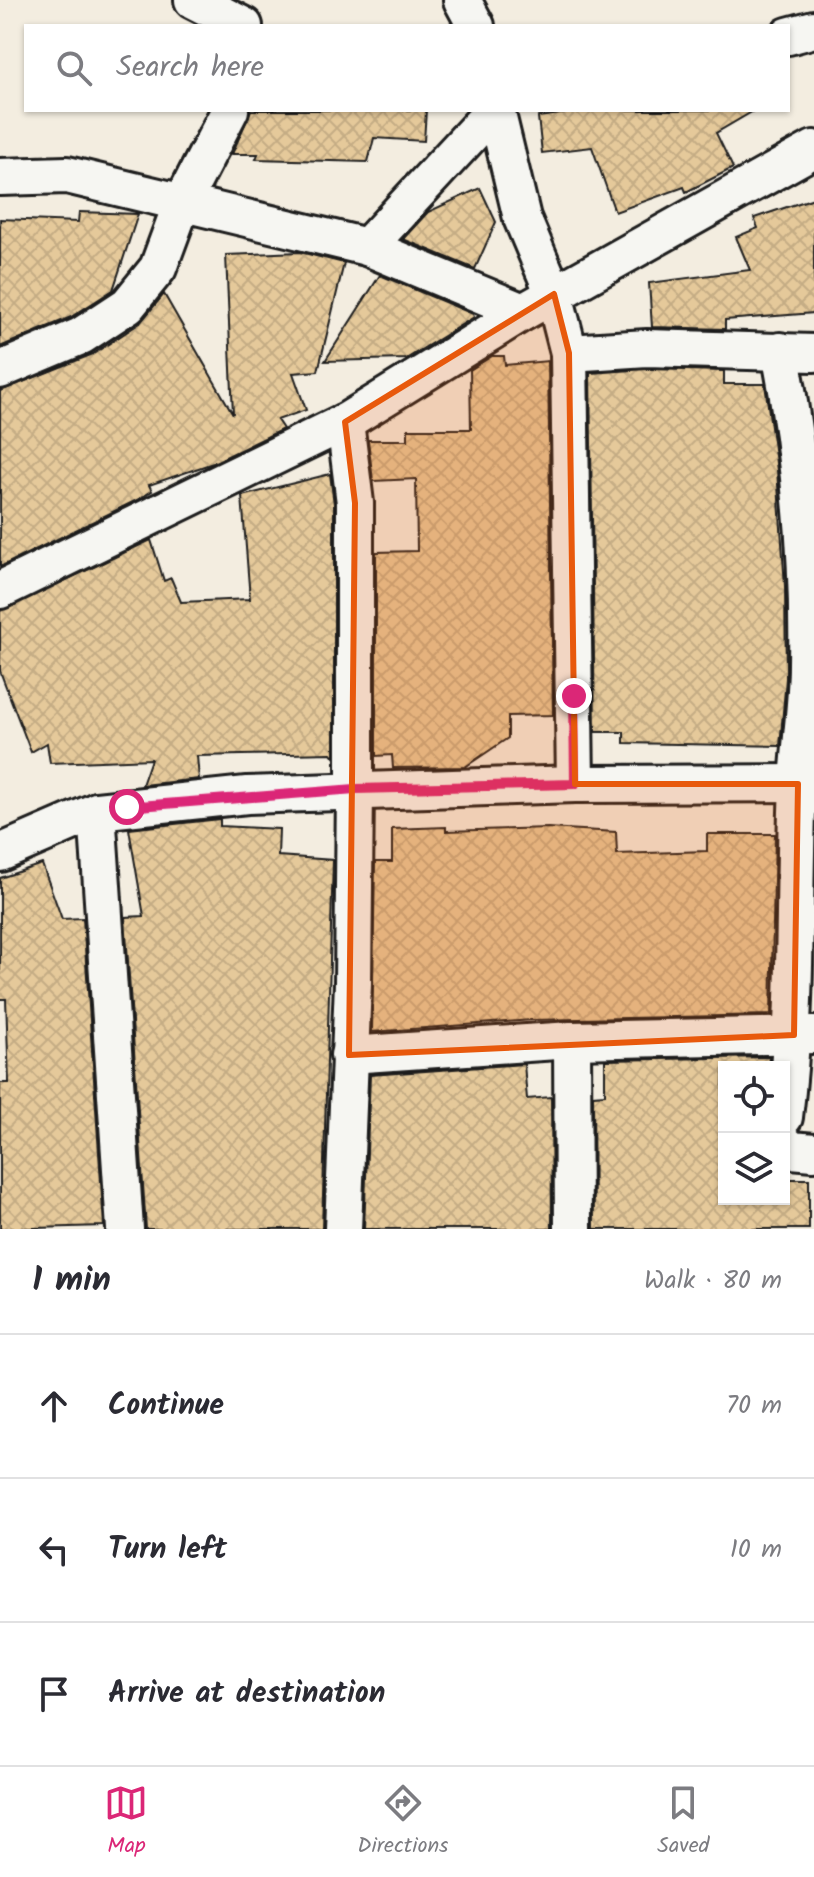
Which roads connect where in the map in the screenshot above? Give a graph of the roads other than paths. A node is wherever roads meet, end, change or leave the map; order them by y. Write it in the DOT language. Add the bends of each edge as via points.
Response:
graph roads {
  1 [pos="193,0"];
  2 [pos="462,0"];
  3 [pos="240,24"];
  4 [pos="475,24"];
  5 [pos="814,29"];
  6 [pos="790,35"];
  7 [pos="229,112"];
  8 [pos="493,112"];
  9 [pos="496,112"];
  10 [pos="814,149"];
  11 [pos="0,177"];
  12 [pos="182,203"];
  13 [pos="367,247"];
  14 [pos="554,294"];
  15 [pos="523,312"];
  16 [pos="797,352"];
  17 [pos="569,353"];
  18 [pos="0,370"];
  19 [pos="345,422"];
  20 [pos="810,566"];
  21 [pos="0,590"];
  22 [pos="575,784"];
  23 [pos="806,784"];
  24 [pos="355,789"];
  25 [pos="97,811"];
  26 [pos="0,853"];
  27 [pos="804,1035"];
  28 [pos="572,1040"];
  29 [pos="349,1055"];
  30 [pos="790,1092"];
  31 [pos="790,1148"];
  32 [pos="814,1152"];
  33 [pos="125,1229"];
  34 [pos="343,1229"];
  35 [pos="573,1229"];
  1 -- 3 [label="street"];
  2 -- 4 [label="street"];
  5 -- 6 [label="street"];
  7 -- 12 [label="street"];
  8 -- 13 [label="street"];
  9 -- 14 [label="street" via="522,218"];
  10 -- 14 [label="street"];
  11 -- 12 [label="street" via="67,175"];
  12 -- 13 [label="street"];
  12 -- 18 [label="street" via="158,268 128,305 81,336"];
  13 -- 15 [label="street"];
  14 -- 15 [label="street"];
  14 -- 17 [label="street"];
  15 -- 19 [label="street"];
  16 -- 17 [label="street" via="647,348"];
  16 -- 20 [label="street" via="795,430"];
  17 -- 22 [label="street"];
  19 -- 21 [label="street"];
  19 -- 24 [label="street" via="355,503"];
  20 -- 23 [label="street"];
  22 -- 23 [label="street"];
  22 -- 24 [label="street"];
  23 -- 27 [label="street"];
  24 -- 25 [label="street"];
  24 -- 29 [label="street"];
  25 -- 26 [label="street"];
  25 -- 33 [label="street"];
  27 -- 28 [label="street"];
  27 -- 30 [label="street"];
  28 -- 29 [label="street"];
  28 -- 35 [label="street"];
  29 -- 34 [label="street"];
  31 -- 32 [label="street"];
}
